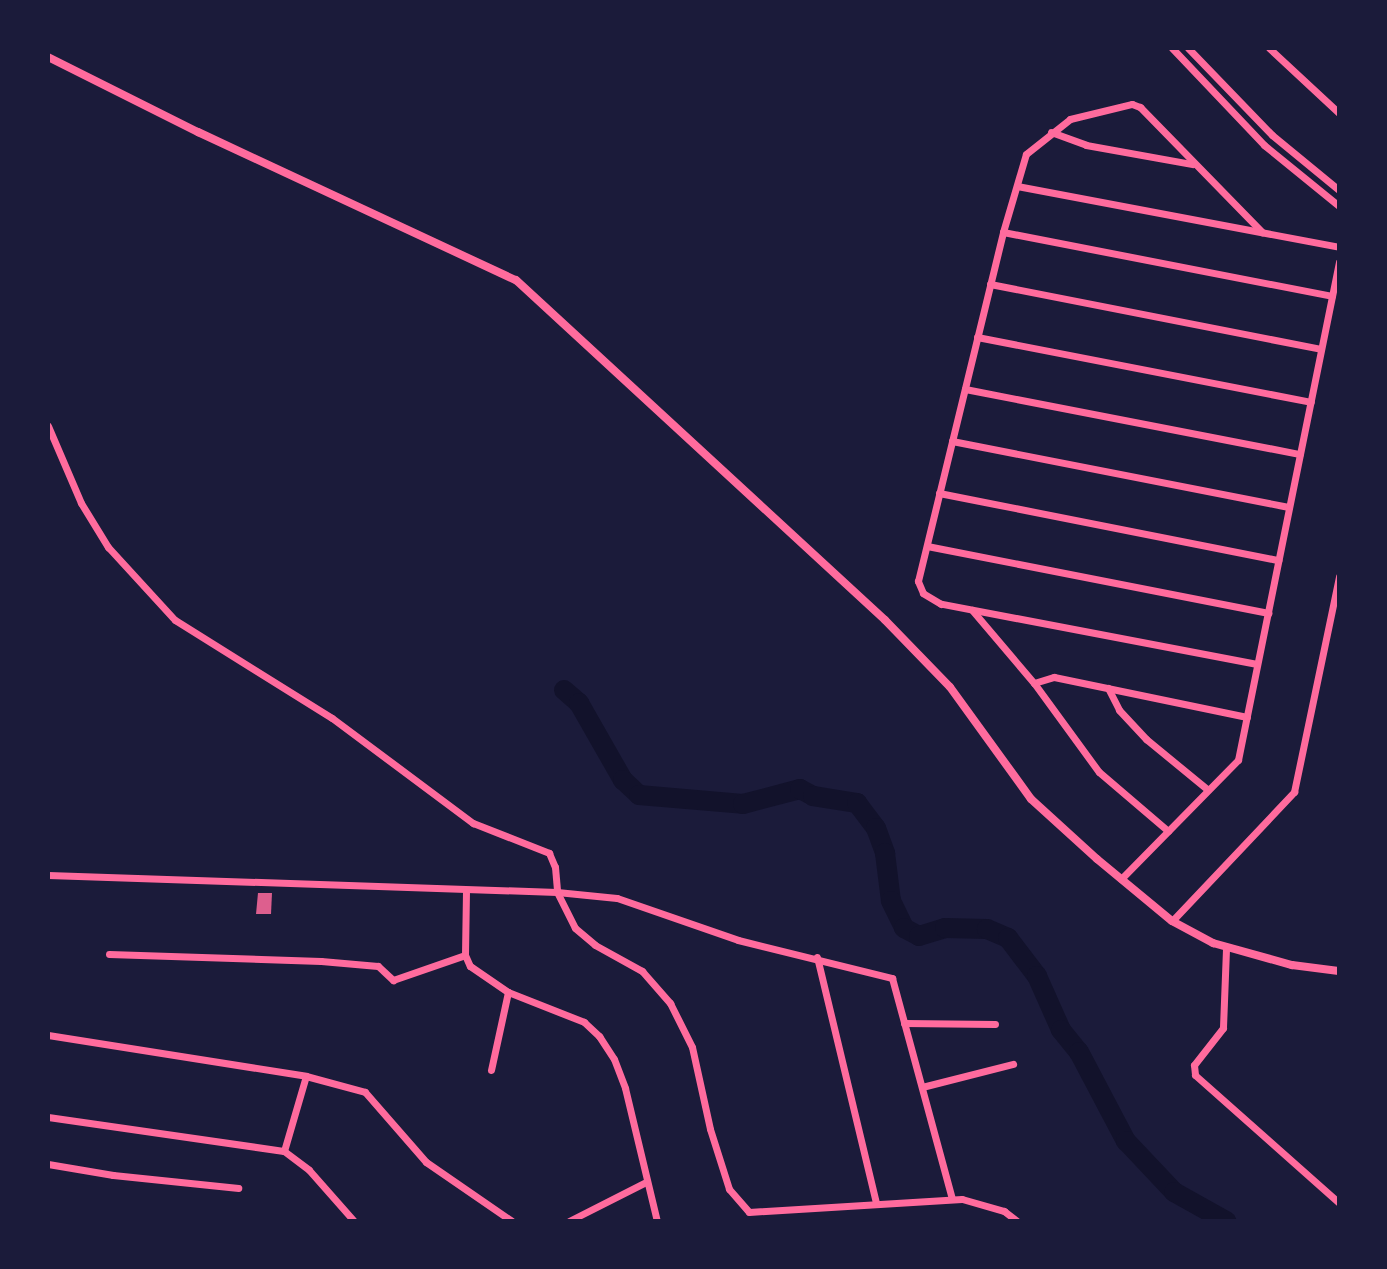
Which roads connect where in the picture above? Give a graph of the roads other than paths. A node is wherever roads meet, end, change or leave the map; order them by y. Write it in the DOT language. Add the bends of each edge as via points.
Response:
graph roads {
  1 [pos="1172,48"];
  2 [pos="1188,48"];
  3 [pos="1269,48"];
  4 [pos="48,57"];
  5 [pos="1339,113"];
  6 [pos="1051,132"];
  7 [pos="1192,164"];
  8 [pos="1017,186"];
  9 [pos="1339,190"];
  10 [pos="1339,206"];
  11 [pos="1003,232"];
  12 [pos="1262,232"];
  13 [pos="1339,247"];
  14 [pos="1339,262"];
  15 [pos="990,284"];
  16 [pos="1332,296"];
  17 [pos="977,337"];
  18 [pos="1321,349"];
  19 [pos="965,389"];
  20 [pos="1311,402"];
  21 [pos="48,426"];
  22 [pos="952,441"];
  23 [pos="1300,454"];
  24 [pos="939,493"];
  25 [pos="1289,507"];
  26 [pos="927,546"];
  27 [pos="1278,560"];
  28 [pos="1339,577"];
  29 [pos="972,610"];
  30 [pos="1268,613"];
  31 [pos="1257,664"];
  32 [pos="1034,683"];
  33 [pos="1108,688"];
  34 [pos="1247,717"];
  35 [pos="1208,790"];
  36 [pos="1168,831"];
  37 [pos="48,875"];
  38 [pos="1121,879"];
  39 [pos="466,891"];
  40 [pos="557,892"];
  41 [pos="1172,921"];
  42 [pos="1226,949"];
  43 [pos="109,954"];
  44 [pos="465,955"];
  45 [pos="817,957"];
  46 [pos="1339,971"];
  47 [pos="508,992"];
  48 [pos="904,1023"];
  49 [pos="995,1024"];
  50 [pos="48,1035"];
  51 [pos="1013,1064"];
  52 [pos="491,1070"];
  53 [pos="306,1076"];
  54 [pos="922,1087"];
  55 [pos="48,1117"];
  56 [pos="284,1151"];
  57 [pos="48,1164"];
  58 [pos="646,1182"];
  59 [pos="238,1188"];
  60 [pos="952,1199"];
  61 [pos="876,1203"];
  62 [pos="1339,1203"];
  63 [pos="354,1221"];
  64 [pos="512,1221"];
  65 [pos="569,1221"];
  66 [pos="657,1221"];
  67 [pos="1017,1221"];
  1 -- 10 [label="street" via="1264,145"];
  2 -- 9 [label="street" via="1272,135"];
  3 -- 5 [label="street"];
  4 -- 38 [label="street" via="532,292 885,620 950,687 1031,799"];
  6 -- 7 [label="street" via="1086,145"];
  6 -- 7 [label="street" via="1070,119 1132,104"];
  6 -- 8 [label="street" via="1026,154"];
  7 -- 12 [label="street"];
  8 -- 11 [label="street"];
  8 -- 12 [label="street"];
  11 -- 15 [label="street"];
  11 -- 16 [label="street"];
  12 -- 13 [label="street"];
  14 -- 16 [label="street"];
  15 -- 17 [label="street"];
  15 -- 18 [label="street"];
  16 -- 18 [label="street"];
  17 -- 19 [label="street"];
  17 -- 20 [label="street"];
  18 -- 20 [label="street"];
  19 -- 22 [label="street"];
  19 -- 23 [label="street"];
  20 -- 23 [label="street"];
  21 -- 40 [label="street" via="81,503 108,547 175,620 332,718 473,823 549,853"];
  22 -- 24 [label="street"];
  22 -- 25 [label="street"];
  23 -- 25 [label="street"];
  24 -- 26 [label="street"];
  24 -- 27 [label="street"];
  25 -- 27 [label="street"];
  26 -- 29 [label="street" via="918,581 923,593 941,604"];
  26 -- 30 [label="street"];
  27 -- 30 [label="street"];
  28 -- 41 [label="street" via="1294,792"];
  29 -- 31 [label="street"];
  29 -- 32 [label="street"];
  30 -- 31 [label="street"];
  31 -- 34 [label="street"];
  32 -- 33 [label="street" via="1054,677"];
  32 -- 36 [label="street" via="1099,772"];
  33 -- 34 [label="street"];
  33 -- 35 [label="street" via="1119,710 1146,739"];
  34 -- 35 [label="street" via="1238,760"];
  35 -- 36 [label="street"];
  36 -- 38 [label="street"];
  37 -- 39 [label="street"];
  38 -- 41 [label="street"];
  39 -- 40 [label="street"];
  39 -- 44 [label="street"];
  40 -- 45 [label="street" via="617,898 738,940"];
  40 -- 61 [label="street" via="575,928 642,971 670,1003 692,1047 710,1129 737,1202 749,1212"];
  41 -- 42 [label="street"];
  42 -- 46 [label="street"];
  42 -- 62 [label="street" via="1223,1028 1194,1065 1195,1075"];
  43 -- 44 [label="street" via="378,966 393,980"];
  44 -- 47 [label="street" via="470,966"];
  45 -- 48 [label="street" via="892,978"];
  45 -- 61 [label="street"];
  47 -- 52 [label="street"];
  47 -- 58 [label="street" via="565,1013 599,1036 625,1088"];
  48 -- 49 [label="street"];
  48 -- 54 [label="street"];
  50 -- 53 [label="street"];
  51 -- 54 [label="street"];
  53 -- 56 [label="street"];
  53 -- 64 [label="street" via="365,1092 426,1162"];
  54 -- 60 [label="street"];
  55 -- 56 [label="street"];
  56 -- 63 [label="street" via="309,1170"];
  57 -- 59 [label="street"];
  58 -- 65 [label="street"];
  58 -- 66 [label="street"];
  60 -- 61 [label="street"];
  60 -- 67 [label="street" via="1004,1211"];
}
